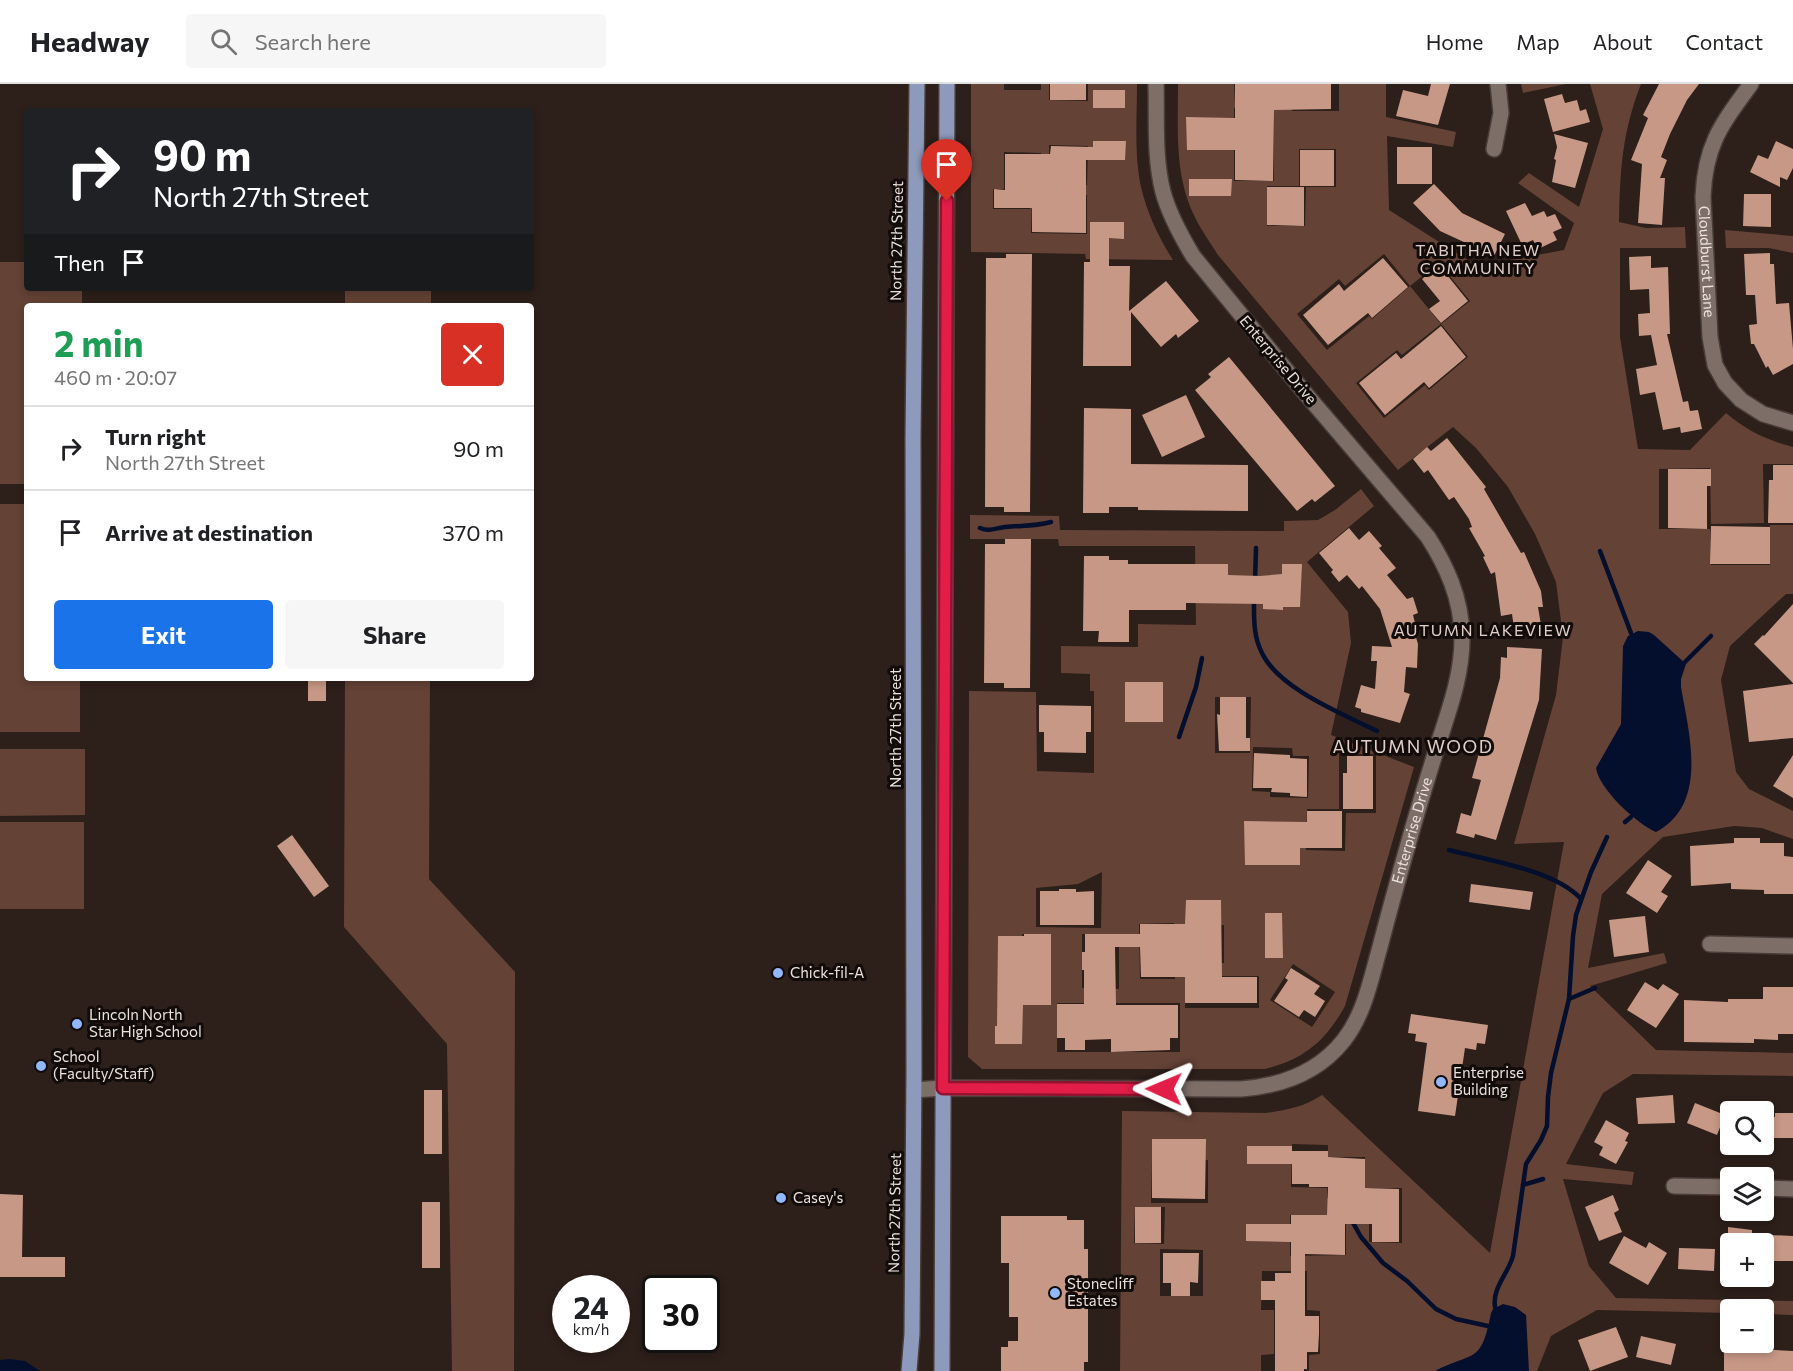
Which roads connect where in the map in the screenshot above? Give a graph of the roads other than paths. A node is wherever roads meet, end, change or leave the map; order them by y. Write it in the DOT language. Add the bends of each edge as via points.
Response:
graph roads {
  1 [pos="916,84"];
  2 [pos="947,84"];
  3 [pos="1156,84"];
  4 [pos="1498,84"];
  5 [pos="1751,84"];
  6 [pos="1494,149"];
  7 [pos="1786,422"];
  8 [pos="1710,944"];
  9 [pos="1793,946"];
  10 [pos="914,1071"];
  11 [pos="943,1088"];
  12 [pos="914,1090"];
  13 [pos="1674,1186"];
  14 [pos="1720,1187"];
  15 [pos="1774,1188"];
  16 [pos="1793,1189"];
  17 [pos="909,1371"];
  18 [pos="942,1371"];
  1 -- 10 [label="main road, North 27th Street"];
  2 -- 11 [label="main road"];
  3 -- 11 [label="street, Enterprise Drive" via="1163,191 1193,256 1428,537 1442,560 1456,595 1461,622 1462,649 1455,690 1364,1002 1346,1038 1322,1061 1287,1081 1241,1089"];
  4 -- 6 [label="street" via="1501,113"];
  5 -- 7 [label="street, Cloudburst Lane" via="1718,131 1704,174 1710,348 1730,390 1750,406"];
  8 -- 9 [label="street"];
  10 -- 11 [label="street"];
  10 -- 12 [label="main road, North 27th Street"];
  11 -- 12 [label="street, Enterprise Drive"];
  11 -- 18 [label="main road"];
  12 -- 17 [label="main road, North 27th Street"];
  13 -- 14 [label="street"];
  15 -- 16 [label="street"];
}
